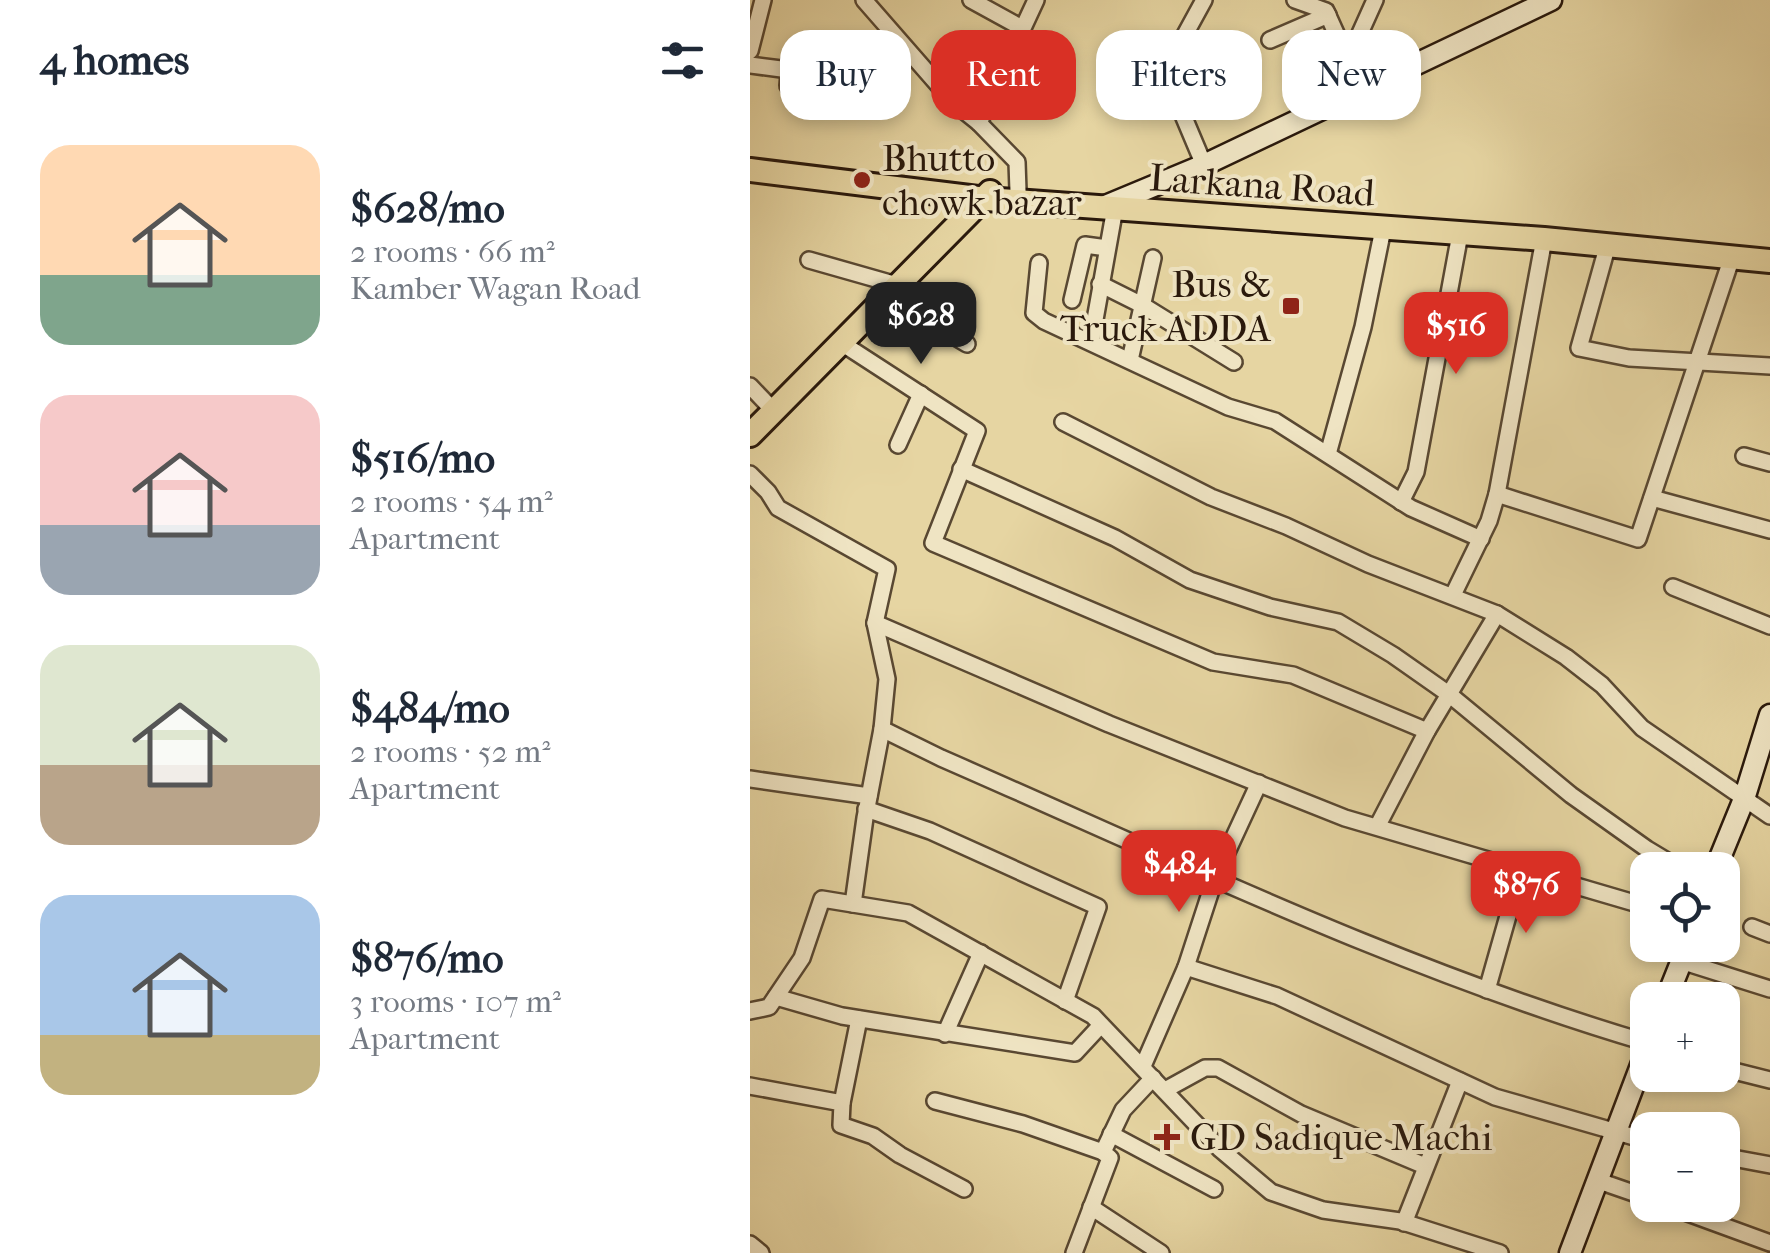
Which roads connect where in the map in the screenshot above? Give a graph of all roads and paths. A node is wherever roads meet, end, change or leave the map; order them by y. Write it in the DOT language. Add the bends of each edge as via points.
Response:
graph roads {
  1 [pos="762,0"];
  2 [pos="864,0"];
  3 [pos="971,0"];
  4 [pos="1036,0"];
  5 [pos="1204,0"];
  6 [pos="1295,0"];
  7 [pos="1376,0"];
  8 [pos="1551,0"];
  9 [pos="1328,15"];
  10 [pos="1022,28"];
  11 [pos="1189,30"];
  12 [pos="1335,30"];
  13 [pos="1362,30"];
  14 [pos="1270,40"];
  15 [pos="750,51"];
  16 [pos="1421,63"];
  17 [pos="750,65"];
  18 [pos="780,75"];
  19 [pos="1187,120"];
  20 [pos="1300,120"];
  21 [pos="978,123"];
  22 [pos="750,158"];
  23 [pos="1204,165"];
  24 [pos="750,170"];
  25 [pos="1018,191"];
  26 [pos="989,194"];
  27 [pos="1114,205"];
  28 [pos="1300,216"];
  29 [pos="1383,229"];
  30 [pos="1460,234"];
  31 [pos="1544,239"];
  32 [pos="1608,244"];
  33 [pos="1770,247"];
  34 [pos="1107,248"];
  35 [pos="1732,257"];
  36 [pos="1152,258"];
  37 [pos="809,260"];
  38 [pos="1770,261"];
  39 [pos="1039,264"];
  40 [pos="1100,284"];
  41 [pos="891,290"];
  42 [pos="1072,300"];
  43 [pos="1142,306"];
  44 [pos="840,342"];
  45 [pos="1091,342"];
  46 [pos="967,344"];
  47 [pos="1130,360"];
  48 [pos="1234,362"];
  49 [pos="1698,362"];
  50 [pos="1770,366"];
  51 [pos="750,386"];
  52 [pos="921,394"];
  53 [pos="774,410"];
  54 [pos="1063,422"];
  55 [pos="750,435"];
  56 [pos="898,444"];
  57 [pos="1328,454"];
  58 [pos="1744,456"];
  59 [pos="1770,464"];
  60 [pos="961,468"];
  61 [pos="750,474"];
  62 [pos="1497,494"];
  63 [pos="1652,498"];
  64 [pos="1402,502"];
  65 [pos="1770,530"];
  66 [pos="1481,539"];
  67 [pos="1673,587"];
  68 [pos="1453,595"];
  69 [pos="1497,614"];
  70 [pos="876,623"];
  71 [pos="1770,626"];
  72 [pos="1450,695"];
  73 [pos="1770,714"];
  74 [pos="882,729"];
  75 [pos="1427,731"];
  76 [pos="750,780"];
  77 [pos="1258,783"];
  78 [pos="1744,799"];
  79 [pos="868,803"];
  80 [pos="1770,816"];
  81 [pos="1378,826"];
  82 [pos="1652,852"];
  83 [pos="1723,852"];
  84 [pos="1521,870"];
  85 [pos="1215,878"];
  86 [pos="1630,902"];
  87 [pos="853,904"];
  88 [pos="1752,927"];
  89 [pos="1770,934"];
  90 [pos="981,953"];
  91 [pos="1706,962"];
  92 [pos="1186,967"];
  93 [pos="1486,990"];
  94 [pos="1770,990"];
  95 [pos="776,997"];
  96 [pos="1065,1001"];
  97 [pos="750,1011"];
  98 [pos="859,1019"];
  99 [pos="1101,1024"];
  100 [pos="945,1034"];
  101 [pos="1630,1040"];
  102 [pos="1148,1072"];
  103 [pos="1740,1072"];
  104 [pos="1460,1080"];
  105 [pos="1770,1080"];
  106 [pos="750,1086"];
  107 [pos="1166,1090"];
  108 [pos="1630,1091"];
  109 [pos="935,1102"];
  110 [pos="842,1103"];
  111 [pos="1112,1134"];
  112 [pos="1614,1134"];
  113 [pos="1630,1137"];
  114 [pos="1103,1152"];
  115 [pos="1740,1160"];
  116 [pos="1426,1166"];
  117 [pos="1770,1166"];
  118 [pos="1596,1180"];
  119 [pos="964,1189"];
  120 [pos="1214,1189"];
  121 [pos="1630,1192"];
  122 [pos="1091,1206"];
  123 [pos="1714,1222"];
  124 [pos="1404,1223"];
  125 [pos="1770,1242"];
  126 [pos="750,1244"];
  127 [pos="761,1253"];
  128 [pos="1074,1253"];
  129 [pos="1161,1253"];
  130 [pos="1500,1253"];
  131 [pos="1570,1253"];
  1 -- 15 [label="street"];
  2 -- 21 [label="street"];
  3 -- 10 [label="street"];
  4 -- 10 [label="street"];
  5 -- 11 [label="street"];
  6 -- 9 [label="street"];
  7 -- 13 [label="street"];
  8 -- 16 [label="main road"];
  9 -- 12 [label="street"];
  9 -- 14 [label="street"];
  10 -- 21 [label="street"];
  17 -- 18 [label="street"];
  19 -- 23 [label="street"];
  20 -- 23 [label="main road"];
  21 -- 25 [label="street" via="1017,162"];
  22 -- 26 [label="main road, Larkana Road"];
  23 -- 27 [label="main road"];
  24 -- 26 [label="main road, Larkana Road"];
  25 -- 26 [label="main road, Larkana Road"];
  25 -- 27 [label="main road, Larkana Road"];
  26 -- 27 [label="main road, Larkana Road"];
  26 -- 41 [label="main road"];
  27 -- 28 [label="main road, Larkana Road"];
  27 -- 34 [label="street"];
  28 -- 29 [label="main road, Larkana Road"];
  28 -- 33 [label="main road, Larkana Road" via="1571,228"];
  29 -- 30 [label="main road, Larkana Road"];
  29 -- 57 [label="street"];
  30 -- 31 [label="main road, Larkana Road"];
  30 -- 64 [label="street" via="1416,472"];
  31 -- 32 [label="main road, Larkana Road"];
  31 -- 62 [label="street"];
  32 -- 35 [label="main road, Larkana Road"];
  32 -- 49 [label="street" via="1579,348"];
  34 -- 40 [label="street"];
  34 -- 42 [label="street" via="1085,245"];
  35 -- 38 [label="main road, Larkana Road"];
  35 -- 49 [label="street"];
  36 -- 43 [label="street"];
  37 -- 41 [label="street"];
  39 -- 45 [label="street" via="1034,313"];
  40 -- 43 [label="street"];
  40 -- 45 [label="street"];
  41 -- 44 [label="main road"];
  41 -- 46 [label="street"];
  43 -- 47 [label="street"];
  43 -- 48 [label="street"];
  44 -- 52 [label="street"];
  44 -- 53 [label="main road"];
  45 -- 47 [label="street"];
  47 -- 57 [label="street" via="1275,422"];
  49 -- 50 [label="street"];
  49 -- 63 [label="street"];
  51 -- 53 [label="street"];
  52 -- 56 [label="street"];
  52 -- 60 [label="street" via="978,430"];
  53 -- 55 [label="main road"];
  54 -- 68 [label="street" via="1211,497"];
  57 -- 64 [label="street"];
  58 -- 59 [label="street"];
  60 -- 72 [label="street" via="1190,580 1270,608 1338,622"];
  60 -- 75 [label="street" via="933,543 1213,662 1293,675"];
  61 -- 70 [label="street" via="778,508 887,568"];
  62 -- 63 [label="street" via="1638,539"];
  62 -- 66 [label="street"];
  63 -- 65 [label="street"];
  64 -- 66 [label="street"];
  66 -- 68 [label="street"];
  67 -- 71 [label="street"];
  68 -- 69 [label="street"];
  69 -- 72 [label="street"];
  69 -- 78 [label="street" via="1566,657 1642,728"];
  70 -- 74 [label="street" via="887,679"];
  70 -- 77 [label="street"];
  72 -- 75 [label="street"];
  72 -- 82 [label="street"];
  73 -- 78 [label="main road"];
  74 -- 79 [label="street"];
  74 -- 85 [label="street"];
  75 -- 81 [label="street"];
  76 -- 79 [label="street"];
  77 -- 81 [label="street"];
  77 -- 85 [label="street"];
  78 -- 80 [label="street"];
  78 -- 83 [label="main road"];
  79 -- 87 [label="street"];
  79 -- 96 [label="street" via="1098,907"];
  81 -- 84 [label="street"];
  84 -- 86 [label="street"];
  84 -- 93 [label="street"];
  85 -- 92 [label="street"];
  85 -- 93 [label="street"];
  87 -- 90 [label="street" via="908,914"];
  87 -- 95 [label="street" via="822,898 802,958"];
  88 -- 89 [label="street"];
  90 -- 96 [label="street"];
  90 -- 100 [label="street"];
  91 -- 94 [label="street"];
  92 -- 102 [label="street"];
  92 -- 104 [label="street" via="1278,996"];
  93 -- 101 [label="street"];
  95 -- 97 [label="street" via="769,1008"];
  95 -- 98 [label="street"];
  96 -- 99 [label="street"];
  98 -- 100 [label="street"];
  98 -- 110 [label="street"];
  99 -- 100 [label="street" via="1075,1053"];
  99 -- 102 [label="street"];
  102 -- 107 [label="street"];
  102 -- 111 [label="street"];
  103 -- 105 [label="street"];
  104 -- 112 [label="street"];
  104 -- 116 [label="street"];
  106 -- 110 [label="street"];
  107 -- 116 [label="street" via="1205,1068 1218,1068 1302,1114"];
  107 -- 124 [label="street" via="1271,1192 1324,1210"];
  108 -- 112 [label="main road"];
  109 -- 114 [label="street"];
  110 -- 119 [label="street" via="841,1126 874,1136"];
  111 -- 114 [label="street"];
  111 -- 120 [label="street"];
  112 -- 113 [label="street"];
  112 -- 118 [label="main road"];
  114 -- 122 [label="street" via="1110,1158"];
  115 -- 117 [label="street"];
  116 -- 124 [label="street"];
  118 -- 121 [label="street"];
  118 -- 131 [label="main road"];
  122 -- 128 [label="street"];
  122 -- 129 [label="street"];
  123 -- 125 [label="street"];
  124 -- 130 [label="street"];
  126 -- 127 [label="street"];
}
